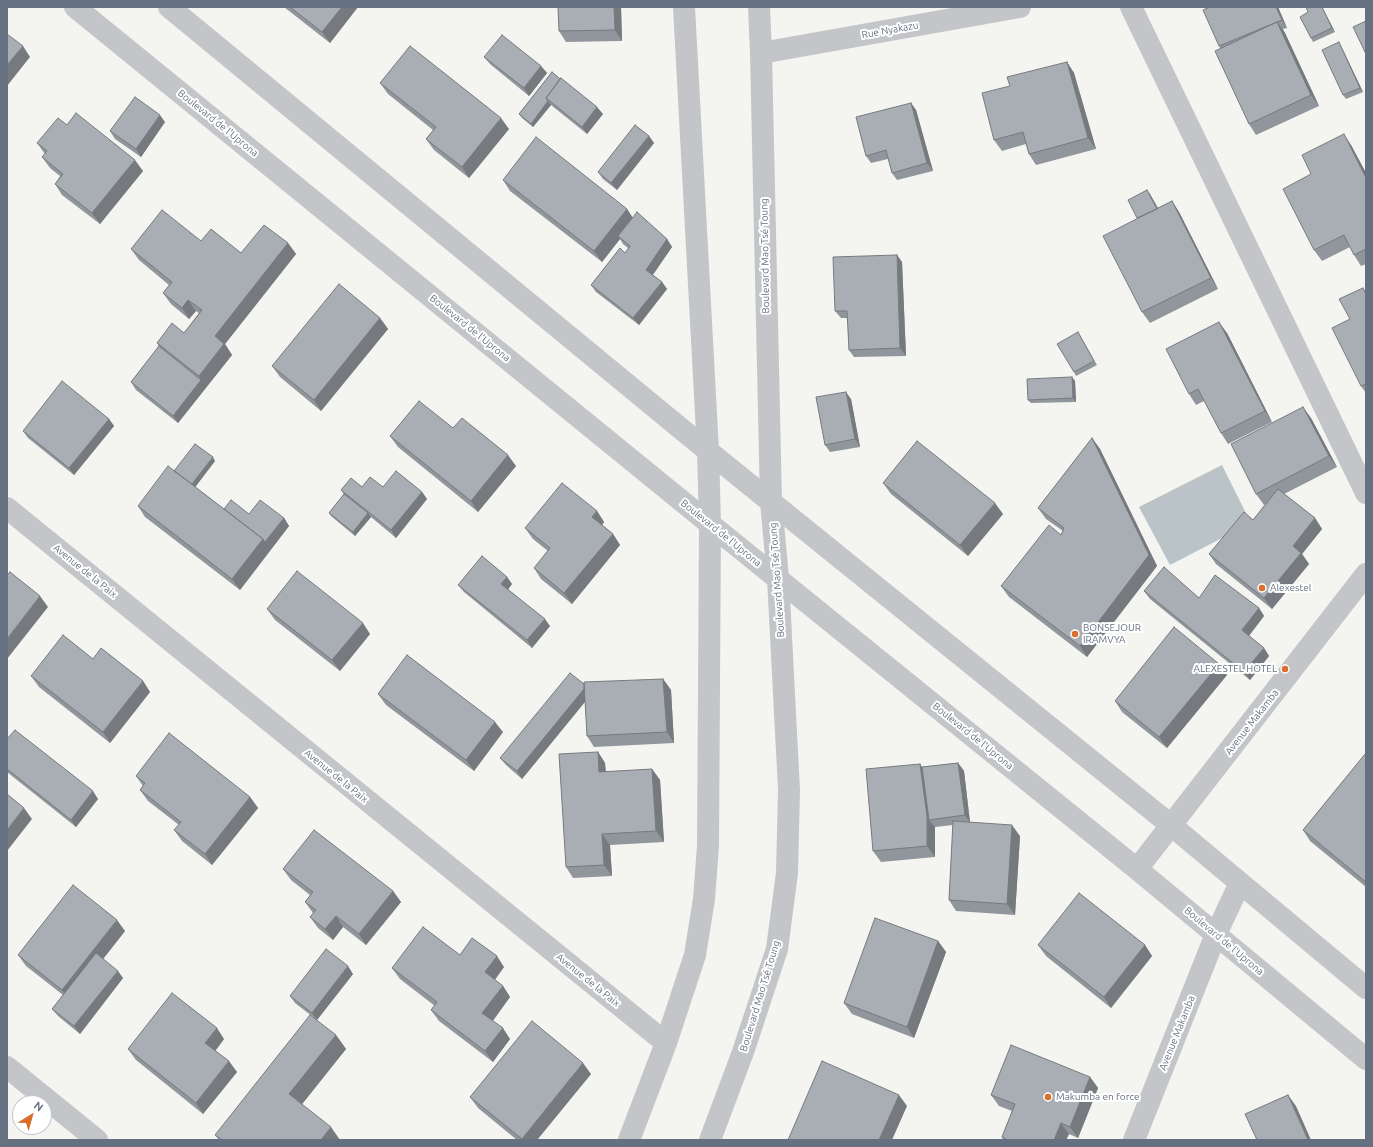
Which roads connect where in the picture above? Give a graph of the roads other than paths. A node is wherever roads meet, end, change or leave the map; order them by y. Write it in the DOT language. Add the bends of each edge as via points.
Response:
graph roads {
  1 [pos="75,7"];
  2 [pos="169,7"];
  3 [pos="684,7"];
  4 [pos="758,7"];
  5 [pos="1020,7"];
  6 [pos="1131,7"];
  7 [pos="761,53"];
  8 [pos="708,451"];
  9 [pos="1366,493"];
  10 [pos="772,502"];
  11 [pos="7,508"];
  12 [pos="710,524"];
  13 [pos="1366,574"];
  14 [pos="778,578"];
  15 [pos="1172,826"];
  16 [pos="1137,869"];
  17 [pos="1240,883"];
  18 [pos="1216,934"];
  19 [pos="1366,988"];
  20 [pos="666,1043"];
  21 [pos="1366,1059"];
  22 [pos="7,1067"];
  23 [pos="97,1140"];
  24 [pos="630,1140"];
  25 [pos="710,1140"];
  26 [pos="1134,1140"];
  1 -- 12 [label="street, Boulevard de l'Uprona"];
  2 -- 8 [label="street"];
  3 -- 8 [label="street"];
  4 -- 7 [label="street, Boulevard Mao Tsé Toung"];
  5 -- 7 [label="street, Rue Nyakazu"];
  6 -- 9 [label="street"];
  7 -- 10 [label="street, Boulevard Mao Tsé Toung"];
  8 -- 10 [label="street"];
  8 -- 12 [label="street"];
  10 -- 14 [label="street, Boulevard Mao Tsé Toung"];
  10 -- 15 [label="street"];
  11 -- 20 [label="street, Avenue de la Paix"];
  12 -- 14 [label="street, Boulevard de l'Uprona"];
  12 -- 20 [label="street" via="708,846 704,899 695,955"];
  13 -- 15 [label="street, Avenue Makamba"];
  14 -- 16 [label="street, Boulevard de l'Uprona"];
  14 -- 25 [label="street, Boulevard Mao Tsé Toung" via="789,790 787,873 777,949 743,1052"];
  15 -- 16 [label="street, Avenue Makamba"];
  15 -- 17 [label="street"];
  16 -- 18 [label="street, Boulevard de l'Uprona"];
  17 -- 18 [label="street, Avenue Makamba"];
  17 -- 19 [label="street"];
  18 -- 21 [label="street, Boulevard de l'Uprona"];
  18 -- 26 [label="street, Avenue Makamba"];
  20 -- 24 [label="street"];
  22 -- 23 [label="street"];
}
